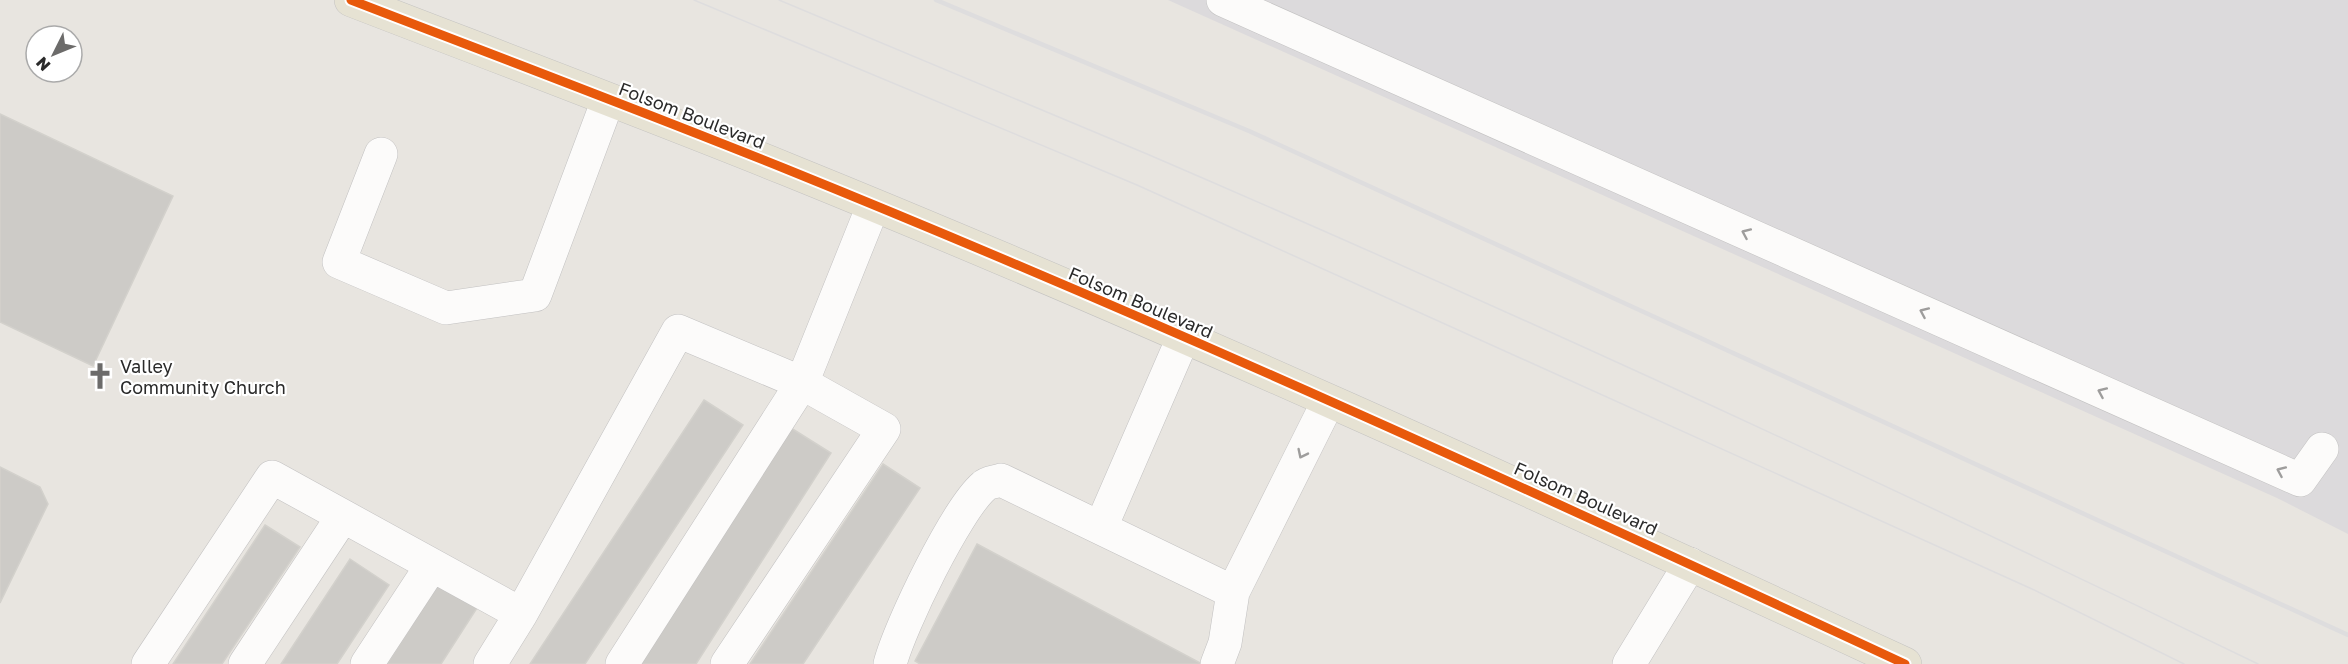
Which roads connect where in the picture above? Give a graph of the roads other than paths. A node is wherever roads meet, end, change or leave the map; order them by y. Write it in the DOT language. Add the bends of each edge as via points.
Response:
graph roads {
  1 [pos="351,0"];
  2 [pos="1223,0"];
  3 [pos="608,100"];
  4 [pos="381,154"];
  5 [pos="873,206"];
  6 [pos="1183,338"];
  7 [pos="802,383"];
  8 [pos="1328,402"];
  9 [pos="2322,450"];
  10 [pos="343,516"];
  11 [pos="1101,527"];
  12 [pos="1690,564"];
  13 [pos="432,565"];
  14 [pos="1233,592"];
  15 [pos="520,614"];
  16 [pos="148,664"];
  17 [pos="245,664"];
  18 [pos="367,664"];
  19 [pos="490,664"];
  20 [pos="622,664"];
  21 [pos="727,664"];
  22 [pos="890,664"];
  23 [pos="1217,664"];
  24 [pos="1629,664"];
  25 [pos="1905,664"];
  1 -- 3 [label="main road, Folsom Boulevard"];
  9 -- 2 [label="lane, one-way" via="2300,480"];
  3 -- 4 [label="lane" via="535,295 446,308 339,262"];
  3 -- 5 [label="main road, Folsom Boulevard"];
  5 -- 6 [label="main road, Folsom Boulevard"];
  5 -- 7 [label="lane"];
  6 -- 8 [label="main road, Folsom Boulevard"];
  6 -- 11 [label="lane"];
  7 -- 15 [label="lane" via="678,331"];
  7 -- 20 [label="lane"];
  7 -- 21 [label="lane" via="884,429"];
  8 -- 12 [label="main road, Folsom Boulevard"];
  8 -- 14 [label="lane, one-way"];
  10 -- 13 [label="lane"];
  10 -- 16 [label="lane" via="272,477"];
  10 -- 17 [label="lane"];
  11 -- 14 [label="lane"];
  11 -- 22 [label="lane" via="1001,480 986,484 967,506 940,552"];
  12 -- 24 [label="lane"];
  12 -- 25 [label="main road, Folsom Boulevard"];
  13 -- 15 [label="lane"];
  13 -- 18 [label="lane"];
  14 -- 23 [label="lane" via="1225,643"];
  15 -- 19 [label="lane"];
}
